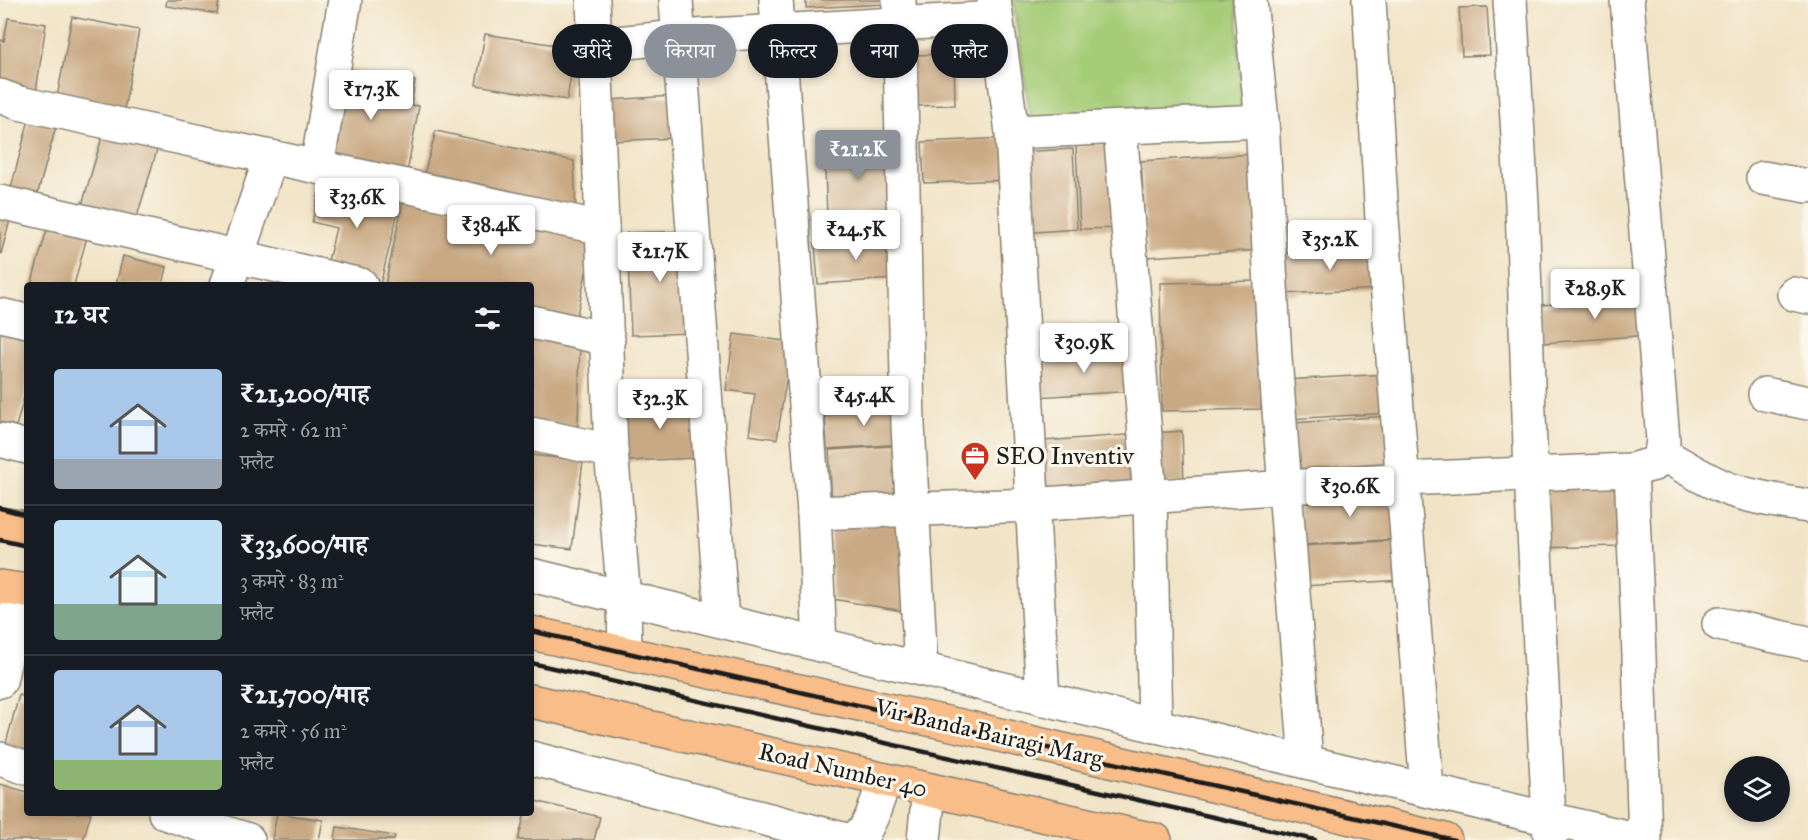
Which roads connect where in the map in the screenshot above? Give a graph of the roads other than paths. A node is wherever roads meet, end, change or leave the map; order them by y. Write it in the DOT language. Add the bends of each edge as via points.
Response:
graph roads {
  1 [pos="345,0"];
  2 [pos="593,0"];
  3 [pos="676,0"];
  4 [pos="1250,0"];
  5 [pos="1369,0"];
  6 [pos="1510,0"];
  7 [pos="1627,0"];
  8 [pos="995,9"];
  9 [pos="900,11"];
  10 [pos="777,16"];
  11 [pos="595,24"];
  12 [pos="677,24"];
  13 [pos="736,25"];
  14 [pos="597,78"];
  15 [pos="681,78"];
  16 [pos="0,96"];
  17 [pos="1262,121"];
  18 [pos="1120,128"];
  19 [pos="1012,132"];
  20 [pos="271,157"];
  21 [pos="317,167"];
  22 [pos="1763,178"];
  23 [pos="1808,186"];
  24 [pos="0,202"];
  25 [pos="602,228"];
  26 [pos="231,271"];
  27 [pos="333,282"];
  28 [pos="0,315"];
  29 [pos="24,320"];
  30 [pos="534,323"];
  31 [pos="608,339"];
  32 [pos="1765,394"];
  33 [pos="1808,403"];
  34 [pos="534,435"];
  35 [pos="0,440"];
  36 [pos="24,446"];
  37 [pos="611,452"];
  38 [pos="1661,453"];
  39 [pos="1631,470"];
  40 [pos="1530,475"];
  41 [pos="1402,479"];
  42 [pos="1286,489"];
  43 [pos="1150,497"];
  44 [pos="1030,505"];
  45 [pos="1808,506"];
  46 [pos="913,508"];
  47 [pos="814,513"];
  48 [pos="0,524"];
  49 [pos="24,528"];
  50 [pos="534,576"];
  51 [pos="16,590"];
  52 [pos="624,598"];
  53 [pos="722,620"];
  54 [pos="1719,624"];
  55 [pos="20,625"];
  56 [pos="534,634"];
  57 [pos="1808,643"];
  58 [pos="820,645"];
  59 [pos="625,653"];
  60 [pos="921,669"];
  61 [pos="0,681"];
  62 [pos="1042,699"];
  63 [pos="534,702"];
  64 [pos="1155,726"];
  65 [pos="0,759"];
  66 [pos="534,759"];
  67 [pos="1306,762"];
  68 [pos="24,767"];
  69 [pos="885,780"];
  70 [pos="1427,789"];
  71 [pos="929,790"];
  72 [pos="174,816"];
  73 [pos="1551,829"];
  74 [pos="1058,830"];
  75 [pos="1094,833"];
  76 [pos="248,840"];
  77 [pos="846,840"];
  78 [pos="851,840"];
  79 [pos="924,840"];
  80 [pos="1155,840"];
  81 [pos="1446,840"];
  82 [pos="1639,840"];
  83 [pos="1645,840"];
  1 -- 21 [label="street"];
  2 -- 11 [label="street"];
  3 -- 12 [label="street"];
  4 -- 17 [label="street"];
  5 -- 41 [label="street"];
  6 -- 40 [label="street" via="1522,204"];
  7 -- 38 [label="street"];
  8 -- 9 [label="street"];
  8 -- 19 [label="street"];
  9 -- 10 [label="street"];
  9 -- 46 [label="street"];
  10 -- 13 [label="street"];
  10 -- 47 [label="street"];
  14 -- 25 [label="street"];
  15 -- 53 [label="street"];
  16 -- 20 [label="street"];
  17 -- 18 [label="street"];
  17 -- 42 [label="street"];
  18 -- 19 [label="street"];
  18 -- 43 [label="street"];
  19 -- 44 [label="street"];
  20 -- 21 [label="street"];
  20 -- 26 [label="street"];
  21 -- 25 [label="street"];
  22 -- 23 [label="street"];
  24 -- 26 [label="street"];
  25 -- 31 [label="street"];
  26 -- 27 [label="street"];
  28 -- 29 [label="street"];
  30 -- 31 [label="street"];
  31 -- 37 [label="street"];
  32 -- 33 [label="street"];
  34 -- 37 [label="street"];
  35 -- 36 [label="street"];
  37 -- 52 [label="street"];
  38 -- 39 [label="street" via="1653,464"];
  38 -- 45 [label="street" via="1730,489"];
  39 -- 40 [label="street"];
  39 -- 83 [label="street"];
  40 -- 41 [label="street"];
  40 -- 73 [label="street"];
  41 -- 42 [label="street"];
  41 -- 70 [label="street"];
  42 -- 43 [label="street"];
  42 -- 67 [label="street"];
  43 -- 44 [label="street"];
  43 -- 64 [label="street"];
  44 -- 46 [label="street"];
  44 -- 62 [label="street"];
  46 -- 47 [label="street"];
  46 -- 60 [label="street"];
  47 -- 58 [label="street"];
  48 -- 49 [label="main road"];
  50 -- 52 [label="street"];
  51 -- 55 [label="street"];
  52 -- 53 [label="street"];
  52 -- 59 [label="street"];
  53 -- 58 [label="street"];
  54 -- 57 [label="street"];
  55 -- 61 [label="street"];
  56 -- 59 [label="main road, Vir Banda Bairagi Marg"];
  58 -- 60 [label="street"];
  59 -- 81 [label="main road, Vir Banda Bairagi Marg" via="981,731"];
  60 -- 62 [label="street"];
  62 -- 64 [label="street"];
  63 -- 69 [label="main road, Road Number 40"];
  64 -- 67 [label="street"];
  65 -- 68 [label="street"];
  66 -- 77 [label="street"];
  67 -- 70 [label="street"];
  69 -- 71 [label="main road, Road Number 40"];
  69 -- 78 [label="street" via="864,832"];
  70 -- 73 [label="street"];
  71 -- 74 [label="main road, Road Number 40"];
  71 -- 79 [label="street"];
  72 -- 76 [label="street"];
  73 -- 82 [label="street"];
  74 -- 75 [label="main road, Road Number 40"];
  75 -- 80 [label="main road, Road Number 40"];
}
